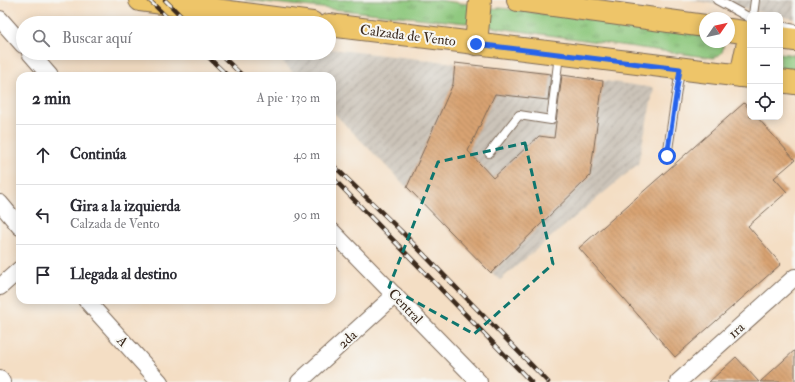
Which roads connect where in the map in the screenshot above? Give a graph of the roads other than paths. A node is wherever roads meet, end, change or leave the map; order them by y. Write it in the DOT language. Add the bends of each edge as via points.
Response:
graph roads {
  1 [pos="140,0"];
  2 [pos="480,0"];
  3 [pos="518,0"];
  4 [pos="717,0"];
  5 [pos="755,0"];
  6 [pos="753,12"];
  7 [pos="260,16"];
  8 [pos="747,16"];
  9 [pos="0,19"];
  10 [pos="699,25"];
  11 [pos="336,26"];
  12 [pos="783,27"];
  13 [pos="795,29"];
  14 [pos="735,31"];
  15 [pos="747,33"];
  16 [pos="16,37"];
  17 [pos="783,38"];
  18 [pos="795,40"];
  19 [pos="476,44"];
  20 [pos="748,48"];
  21 [pos="559,54"];
  22 [pos="36,60"];
  23 [pos="680,69"];
  24 [pos="47,72"];
  25 [pos="745,77"];
  26 [pos="783,81"];
  27 [pos="795,83"];
  28 [pos="489,153"];
  29 [pos="667,156"];
  30 [pos="0,203"];
  31 [pos="16,222"];
  32 [pos="336,235"];
  33 [pos="16,272"];
  34 [pos="795,277"];
  35 [pos="0,286"];
  36 [pos="395,295"];
  37 [pos="90,304"];
  38 [pos="0,379"];
  39 [pos="2,382"];
  40 [pos="160,382"];
  41 [pos="299,382"];
  42 [pos="479,382"];
  43 [pos="678,382"];
  1 -- 7 [label="main road"];
  2 -- 19 [label="main road"];
  3 -- 10 [label="main road"];
  4 -- 8 [label="lane"];
  5 -- 6 [label="lane"];
  9 -- 16 [label="street"];
  11 -- 19 [label="main road, Calzada de Vento"];
  12 -- 13 [label="lane"];
  14 -- 15 [label="main road"];
  17 -- 18 [label="main road"];
  19 -- 21 [label="main road, Calzada de Vento"];
  20 -- 25 [label="main road"];
  21 -- 23 [label="main road, Calzada de Vento"];
  21 -- 28 [label="lane" via="551,120 519,115"];
  22 -- 24 [label="street"];
  23 -- 25 [label="main road, Calzada de Vento"];
  23 -- 29 [label="lane"];
  26 -- 27 [label="main road"];
  30 -- 31 [label="street"];
  32 -- 36 [label="street, Central"];
  33 -- 35 [label="street"];
  34 -- 43 [label="street, 1ra"];
  36 -- 41 [label="street, 2da"];
  36 -- 42 [label="street, Central"];
  37 -- 40 [label="street, A"];
  38 -- 39 [label="street"];
}
